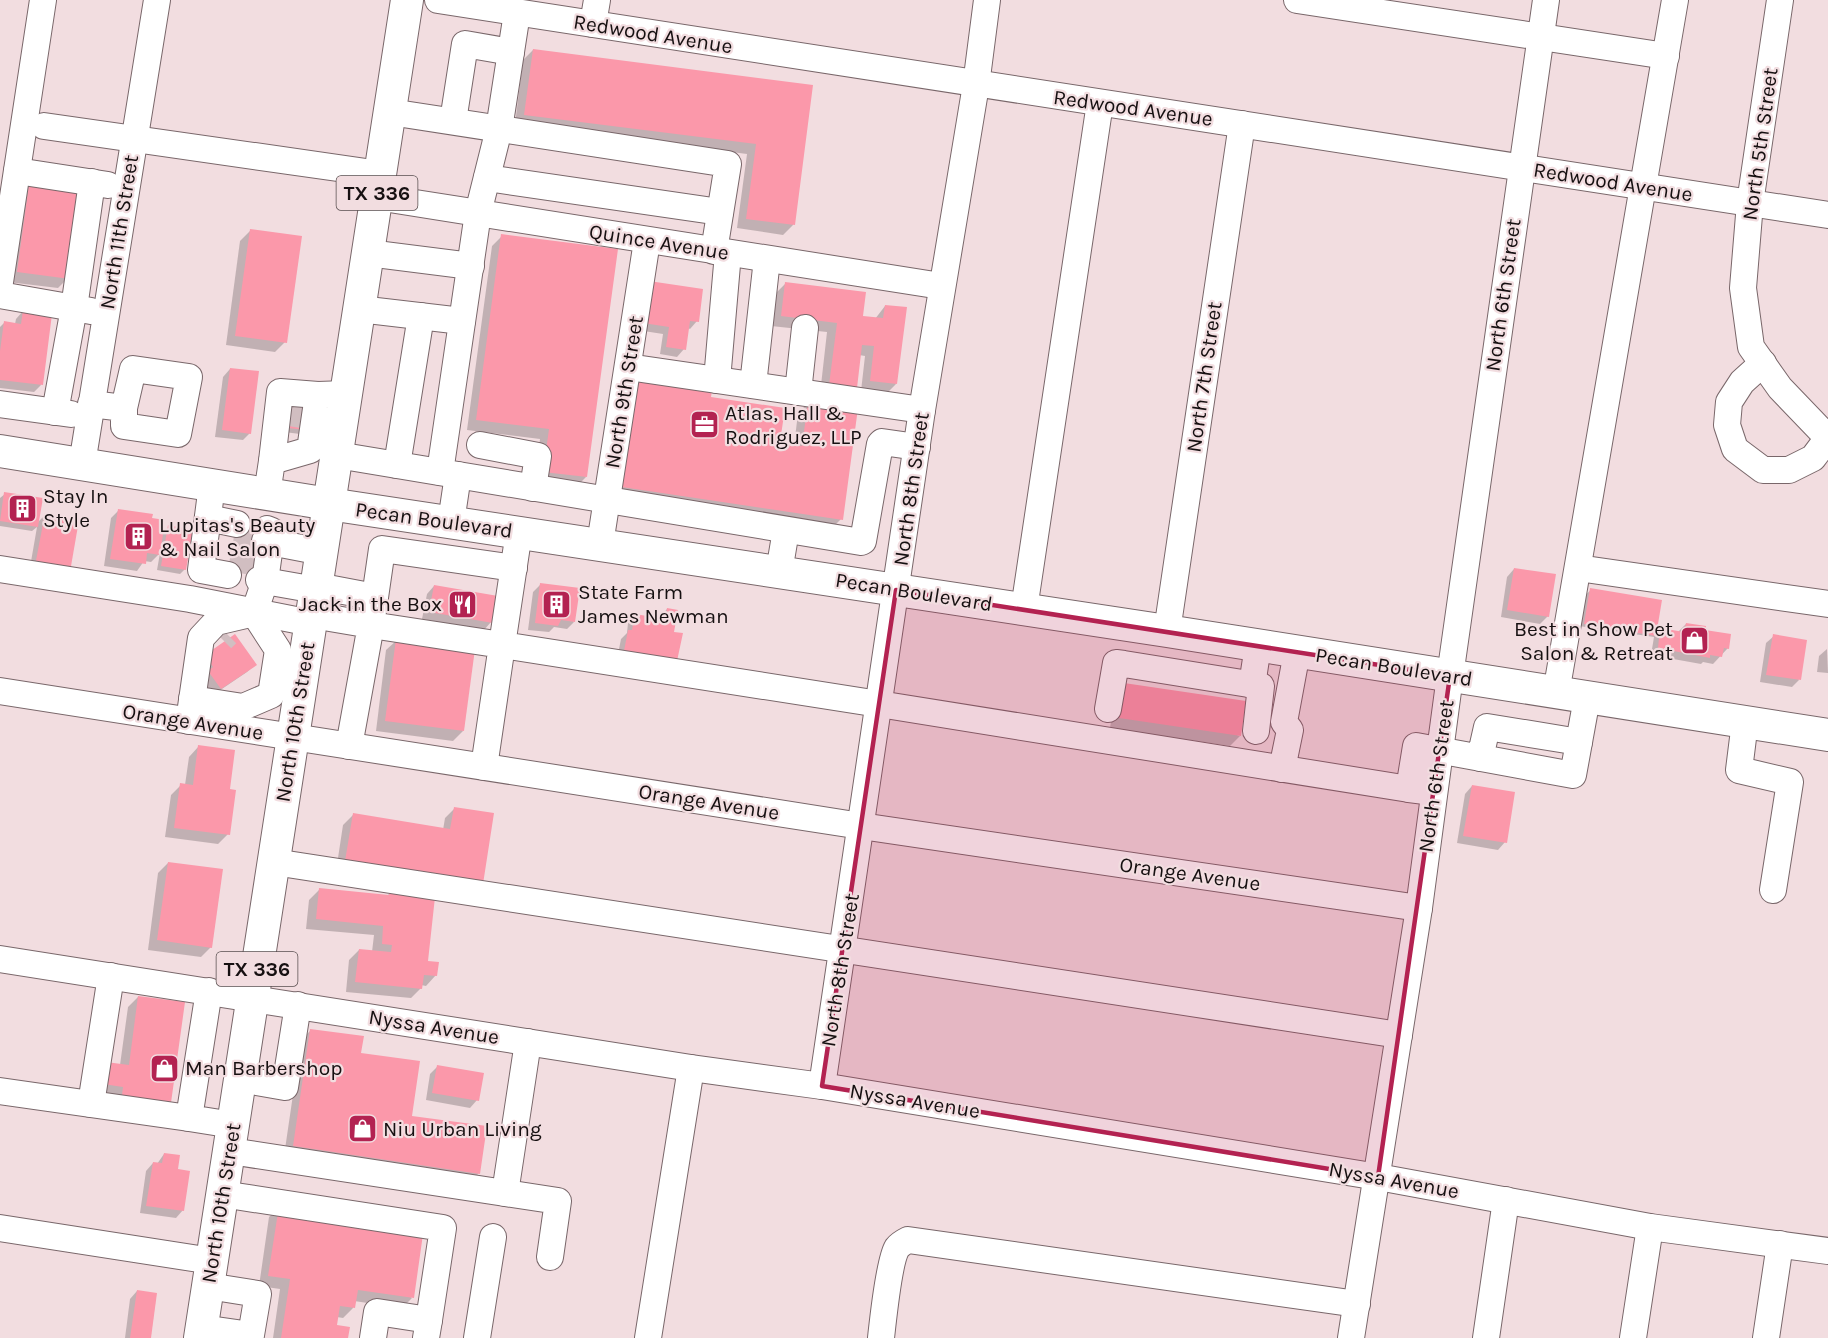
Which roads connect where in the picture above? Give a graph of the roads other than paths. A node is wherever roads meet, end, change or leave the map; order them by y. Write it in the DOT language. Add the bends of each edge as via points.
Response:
graph roads {
  1 [pos="43,0"];
  2 [pos="157,0"];
  3 [pos="407,0"];
  4 [pos="987,0"];
  5 [pos="1297,0"];
  6 [pos="1546,0"];
  7 [pos="1676,0"];
  8 [pos="1780,0"];
  9 [pos="448,1"];
  10 [pos="515,7"];
  11 [pos="595,12"];
  12 [pos="1540,37"];
  13 [pos="511,52"];
  14 [pos="1666,56"];
  15 [pos="976,85"];
  16 [pos="1100,103"];
  17 [pos="390,112"];
  18 [pos="453,121"];
  19 [pos="1242,124"];
  20 [pos="44,126"];
  21 [pos="499,129"];
  22 [pos="134,140"];
  23 [pos="1521,168"];
  24 [pos="17,171"];
  25 [pos="487,178"];
  26 [pos="92,182"];
  27 [pos="379,185"];
  28 [pos="1644,186"];
  29 [pos="127,188"];
  30 [pos="1750,203"];
  31 [pos="720,212"];
  32 [pos="478,213"];
  33 [pos="1828,215"];
  34 [pos="647,241"];
  35 [pos="721,252"];
  36 [pos="368,253"];
  37 [pos="766,259"];
  38 [pos="471,266"];
  39 [pos="0,282"];
  40 [pos="941,286"];
  41 [pos="0,294"];
  42 [pos="74,308"];
  43 [pos="359,309"];
  44 [pos="106,313"];
  45 [pos="421,316"];
  46 [pos="462,321"];
  47 [pos="805,328"];
  48 [pos="1763,363"];
  49 [pos="628,367"];
  50 [pos="717,380"];
  51 [pos="753,385"];
  52 [pos="798,392"];
  53 [pos="0,404"];
  54 [pos="124,408"];
  55 [pos="309,408"];
  56 [pos="90,410"];
  57 [pos="922,410"];
  58 [pos="55,412"];
  59 [pos="1828,438"];
  60 [pos="480,445"];
  61 [pos="917,447"];
  62 [pos="0,451"];
  63 [pos="337,455"];
  64 [pos="272,461"];
  65 [pos="82,464"];
  66 [pos="397,465"];
  67 [pos="449,474"];
  68 [pos="212,485"];
  69 [pos="533,488"];
  70 [pos="267,494"];
  71 [pos="607,501"];
  72 [pos="329,504"];
  73 [pos="451,522"];
  74 [pos="786,530"];
  75 [pos="519,532"];
  76 [pos="206,534"];
  77 [pos="600,544"];
  78 [pos="322,552"];
  79 [pos="265,558"];
  80 [pos="514,568"];
  81 [pos="1578,568"];
  82 [pos="0,570"];
  83 [pos="779,572"];
  84 [pos="896,590"];
  85 [pos="375,597"];
  86 [pos="314,603"];
  87 [pos="1828,604"];
  88 [pos="1024,609"];
  89 [pos="236,625"];
  90 [pos="371,625"];
  91 [pos="1130,625"];
  92 [pos="1167,631"];
  93 [pos="502,645"];
  94 [pos="1258,646"];
  95 [pos="1297,652"];
  96 [pos="1124,664"];
  97 [pos="1450,676"];
  98 [pos="287,681"];
  99 [pos="1252,685"];
  100 [pos="0,692"];
  101 [pos="1556,693"];
  102 [pos="1587,698"];
  103 [pos="253,703"];
  104 [pos="879,704"];
  105 [pos="191,710"];
  106 [pos="1108,710"];
  107 [pos="1745,722"];
  108 [pos="251,730"];
  109 [pos="1256,730"];
  110 [pos="1828,735"];
  111 [pos="293,737"];
  112 [pos="349,746"];
  113 [pos="1440,750"];
  114 [pos="484,767"];
  115 [pos="1282,769"];
  116 [pos="1409,789"];
  117 [pos="1434,792"];
  118 [pos="861,826"];
  119 [pos="274,862"];
  120 [pos="1773,890"];
  121 [pos="1419,908"];
  122 [pos="843,949"];
  123 [pos="0,959"];
  124 [pos="111,976"];
  125 [pos="209,991"];
  126 [pos="253,998"];
  127 [pos="298,1005"];
  128 [pos="1400,1035"];
  129 [pos="528,1042"];
  130 [pos="691,1068"];
  131 [pos="240,1079"];
  132 [pos="822,1086"];
  133 [pos="0,1091"];
  134 [pos="91,1104"];
  135 [pos="189,1118"];
  136 [pos="231,1138"];
  137 [pos="1378,1177"];
  138 [pos="505,1192"];
  139 [pos="222,1194"];
  140 [pos="1506,1200"];
  141 [pos="1650,1227"];
  142 [pos="0,1228"];
  143 [pos="493,1237"];
  144 [pos="1780,1244"];
  145 [pos="1828,1251"];
  146 [pos="550,1257"];
  147 [pos="210,1273"];
  148 [pos="1357,1304"];
  149 [pos="428,1329"];
  150 [pos="201,1333"];
  151 [pos="373,1338"];
  152 [pos="477,1338"];
  153 [pos="648,1338"];
  154 [pos="881,1338"];
  155 [pos="1351,1338"];
  156 [pos="1486,1338"];
  157 [pos="1633,1338"];
  158 [pos="1766,1338"];
  1 -- 24 [label="street"];
  2 -- 22 [label="street, North 11th Street"];
  3 -- 17 [label="main road, North 10th Street / TX 336"];
  4 -- 15 [label="street, North 8th Street"];
  5 -- 12 [label="street"];
  6 -- 12 [label="street, North 6th Street"];
  7 -- 14 [label="street"];
  8 -- 30 [label="street, North 5th Street"];
  9 -- 10 [label="street, Redwood Avenue"];
  10 -- 11 [label="street, Redwood Avenue"];
  10 -- 13 [label="street"];
  11 -- 15 [label="street, Redwood Avenue"];
  12 -- 14 [label="street"];
  12 -- 23 [label="street, North 6th Street"];
  13 -- 18 [label="street" via="465,44"];
  13 -- 21 [label="street"];
  14 -- 28 [label="street"];
  15 -- 16 [label="street, Redwood Avenue"];
  15 -- 40 [label="street, North 8th Street"];
  16 -- 19 [label="street, Redwood Avenue"];
  16 -- 88 [label="street"];
  17 -- 18 [label="street"];
  17 -- 27 [label="main road, North 10th Street / TX 336"];
  18 -- 21 [label="street"];
  19 -- 23 [label="street, Redwood Avenue"];
  19 -- 92 [label="street, North 7th Street"];
  20 -- 22 [label="street, Quince Avenue"];
  21 -- 25 [label="street"];
  21 -- 31 [label="street" via="728,164"];
  22 -- 27 [label="street, Quince Avenue"];
  22 -- 29 [label="street, North 11th Street"];
  23 -- 28 [label="street, Redwood Avenue"];
  23 -- 97 [label="street, North 6th Street"];
  24 -- 26 [label="street"];
  24 -- 39 [label="street"];
  25 -- 31 [label="street"];
  25 -- 32 [label="street"];
  26 -- 29 [label="street"];
  26 -- 42 [label="street"];
  27 -- 32 [label="street, Quince Avenue"];
  27 -- 36 [label="main road, North 10th Street / TX 336"];
  28 -- 30 [label="street, Redwood Avenue"];
  28 -- 81 [label="street"];
  29 -- 44 [label="street, North 11th Street"];
  30 -- 33 [label="street, Redwood Avenue"];
  30 -- 48 [label="street, North 5th Street" via="1743,288 1752,347"];
  31 -- 35 [label="street"];
  32 -- 34 [label="street, Quince Avenue"];
  32 -- 38 [label="street"];
  34 -- 35 [label="street, Quince Avenue"];
  34 -- 49 [label="street, North 9th Street"];
  35 -- 37 [label="street, Quince Avenue"];
  35 -- 50 [label="street"];
  36 -- 38 [label="street"];
  36 -- 43 [label="main road, North 10th Street / TX 336"];
  37 -- 40 [label="street, Quince Avenue"];
  37 -- 51 [label="street"];
  38 -- 46 [label="street"];
  40 -- 57 [label="street, North 8th Street"];
  41 -- 42 [label="street"];
  42 -- 44 [label="street"];
  42 -- 58 [label="street"];
  43 -- 45 [label="street"];
  43 -- 55 [label="main road, North 10th Street / TX 336"];
  44 -- 56 [label="street, North 11th Street"];
  45 -- 46 [label="street"];
  45 -- 66 [label="street"];
  46 -- 67 [label="street"];
  47 -- 52 [label="street"];
  48 -- 59 [label="street, North 5th Street" via="1780,388"];
  48 -- 59 [label="street" via="1742,382 1729,402 1727,425 1735,449 1763,470 1789,470 1813,459"];
  49 -- 50 [label="street"];
  49 -- 71 [label="street, North 9th Street"];
  50 -- 51 [label="street"];
  51 -- 52 [label="street"];
  52 -- 57 [label="street"];
  53 -- 58 [label="street"];
  54 -- 56 [label="street"];
  55 -- 63 [label="main road, North 10th Street / TX 336"];
  55 -- 64 [label="street"];
  55 -- 64 [label="street" via="310,450"];
  56 -- 58 [label="street"];
  56 -- 65 [label="street, North 11th Street"];
  57 -- 61 [label="street, North 8th Street"];
  60 -- 69 [label="street" via="538,456"];
  61 -- 74 [label="street" via="880,444 864,541"];
  61 -- 84 [label="street, North 8th Street"];
  62 -- 65 [label="main road, Pecan Boulevard"];
  63 -- 66 [label="street"];
  63 -- 72 [label="main road, North 10th Street / TX 336"];
  64 -- 70 [label="street"];
  65 -- 68 [label="main road, Pecan Boulevard"];
  66 -- 67 [label="street"];
  67 -- 69 [label="street"];
  67 -- 73 [label="street"];
  68 -- 70 [label="main road, Pecan Boulevard"];
  68 -- 76 [label="street"];
  69 -- 71 [label="street"];
  70 -- 72 [label="main road, Pecan Boulevard"];
  71 -- 74 [label="street"];
  71 -- 77 [label="street, North 9th Street"];
  72 -- 73 [label="main road, Pecan Boulevard"];
  72 -- 78 [label="main road, North 10th Street / TX 336"];
  73 -- 75 [label="main road, Pecan Boulevard"];
  74 -- 83 [label="street"];
  75 -- 77 [label="main road, Pecan Boulevard"];
  75 -- 80 [label="street"];
  76 -- 76 [label="street" via="232,548 201,570"];
  77 -- 83 [label="main road, Pecan Boulevard"];
  78 -- 79 [label="street"];
  78 -- 86 [label="main road, North 10th Street / TX 336"];
  79 -- 86 [label="street"];
  79 -- 89 [label="street"];
  80 -- 85 [label="street" via="382,549"];
  80 -- 93 [label="street"];
  81 -- 87 [label="street"];
  81 -- 101 [label="street"];
  82 -- 89 [label="street" via="190,599"];
  83 -- 84 [label="main road, Pecan Boulevard"];
  84 -- 88 [label="main road, Pecan Boulevard"];
  84 -- 104 [label="street, North 8th Street"];
  85 -- 86 [label="street"];
  85 -- 90 [label="street"];
  86 -- 89 [label="street"];
  86 -- 90 [label="street"];
  86 -- 98 [label="main road, North 10th Street / TX 336"];
  88 -- 91 [label="main road, Pecan Boulevard"];
  89 -- 98 [label="street" via="278,650"];
  89 -- 105 [label="street" via="216,622 201,638"];
  90 -- 93 [label="street"];
  90 -- 112 [label="street"];
  91 -- 92 [label="main road, Pecan Boulevard"];
  91 -- 96 [label="street"];
  92 -- 94 [label="main road, Pecan Boulevard"];
  93 -- 104 [label="street"];
  93 -- 114 [label="street"];
  94 -- 95 [label="main road, Pecan Boulevard"];
  94 -- 99 [label="street"];
  95 -- 97 [label="main road, Pecan Boulevard"];
  95 -- 115 [label="street" via="1284,722 1290,730"];
  96 -- 99 [label="street"];
  96 -- 106 [label="street" via="1116,663"];
  97 -- 101 [label="main road, Pecan Boulevard"];
  97 -- 113 [label="street, North 6th Street"];
  98 -- 103 [label="street" via="271,695"];
  98 -- 111 [label="main road, North 10th Street / TX 336"];
  99 -- 109 [label="street" via="1261,686"];
  100 -- 105 [label="street, Orange Avenue"];
  101 -- 102 [label="main road, Pecan Boulevard"];
  102 -- 107 [label="main road, Pecan Boulevard"];
  102 -- 113 [label="street" via="1573,775"];
  103 -- 105 [label="street"];
  103 -- 108 [label="street"];
  104 -- 115 [label="street"];
  104 -- 118 [label="street, North 8th Street"];
  105 -- 108 [label="street, Orange Avenue"];
  107 -- 110 [label="main road, Pecan Boulevard"];
  107 -- 120 [label="street" via="1739,770 1790,782"];
  108 -- 111 [label="street, Orange Avenue"];
  111 -- 112 [label="street, Orange Avenue"];
  111 -- 119 [label="main road, North 10th Street / TX 336"];
  112 -- 114 [label="street, Orange Avenue"];
  113 -- 116 [label="street" via="1416,746"];
  113 -- 117 [label="street, North 6th Street"];
  114 -- 118 [label="street, Orange Avenue"];
  115 -- 116 [label="street"];
  116 -- 117 [label="street"];
  117 -- 121 [label="street, North 6th Street"];
  118 -- 121 [label="street, Orange Avenue"];
  118 -- 122 [label="street, North 8th Street"];
  119 -- 122 [label="street"];
  119 -- 126 [label="main road, North 10th Street / TX 336"];
  121 -- 128 [label="street, North 6th Street"];
  122 -- 128 [label="street"];
  122 -- 132 [label="street, North 8th Street"];
  123 -- 124 [label="street, Nyssa Avenue"];
  124 -- 125 [label="street, Nyssa Avenue"];
  124 -- 134 [label="street"];
  125 -- 126 [label="street, Nyssa Avenue"];
  125 -- 135 [label="street"];
  126 -- 127 [label="street, Nyssa Avenue"];
  126 -- 131 [label="main road, North 10th Street / TX 336"];
  127 -- 129 [label="street, Nyssa Avenue"];
  127 -- 131 [label="street" via="285,1087"];
  128 -- 137 [label="street, North 6th Street"];
  129 -- 130 [label="street, Nyssa Avenue"];
  129 -- 138 [label="street"];
  130 -- 132 [label="street, Nyssa Avenue"];
  130 -- 153 [label="street"];
  131 -- 136 [label="main road, North 10th Street / TX 336"];
  132 -- 137 [label="street, Nyssa Avenue"];
  133 -- 134 [label="street"];
  134 -- 135 [label="street"];
  135 -- 136 [label="street"];
  136 -- 138 [label="street"];
  136 -- 139 [label="main road, North 10th Street / TX 336"];
  137 -- 140 [label="street, Nyssa Avenue"];
  137 -- 148 [label="street, North 6th Street"];
  138 -- 146 [label="street" via="558,1201"];
  139 -- 147 [label="main road, North 10th Street / TX 336"];
  139 -- 149 [label="street" via="443,1228"];
  140 -- 141 [label="street, Nyssa Avenue"];
  140 -- 156 [label="street"];
  141 -- 144 [label="street, Nyssa Avenue"];
  141 -- 157 [label="street"];
  142 -- 147 [label="street"];
  143 -- 152 [label="street"];
  144 -- 145 [label="street, Nyssa Avenue"];
  144 -- 158 [label="street"];
  147 -- 150 [label="main road, North 10th Street / TX 336"];
  147 -- 150 [label="street" via="258,1294 251,1335"];
  148 -- 154 [label="street" via="908,1240 896,1250"];
  148 -- 155 [label="street, North 6th Street"];
  149 -- 151 [label="street" via="378,1312"];
}
